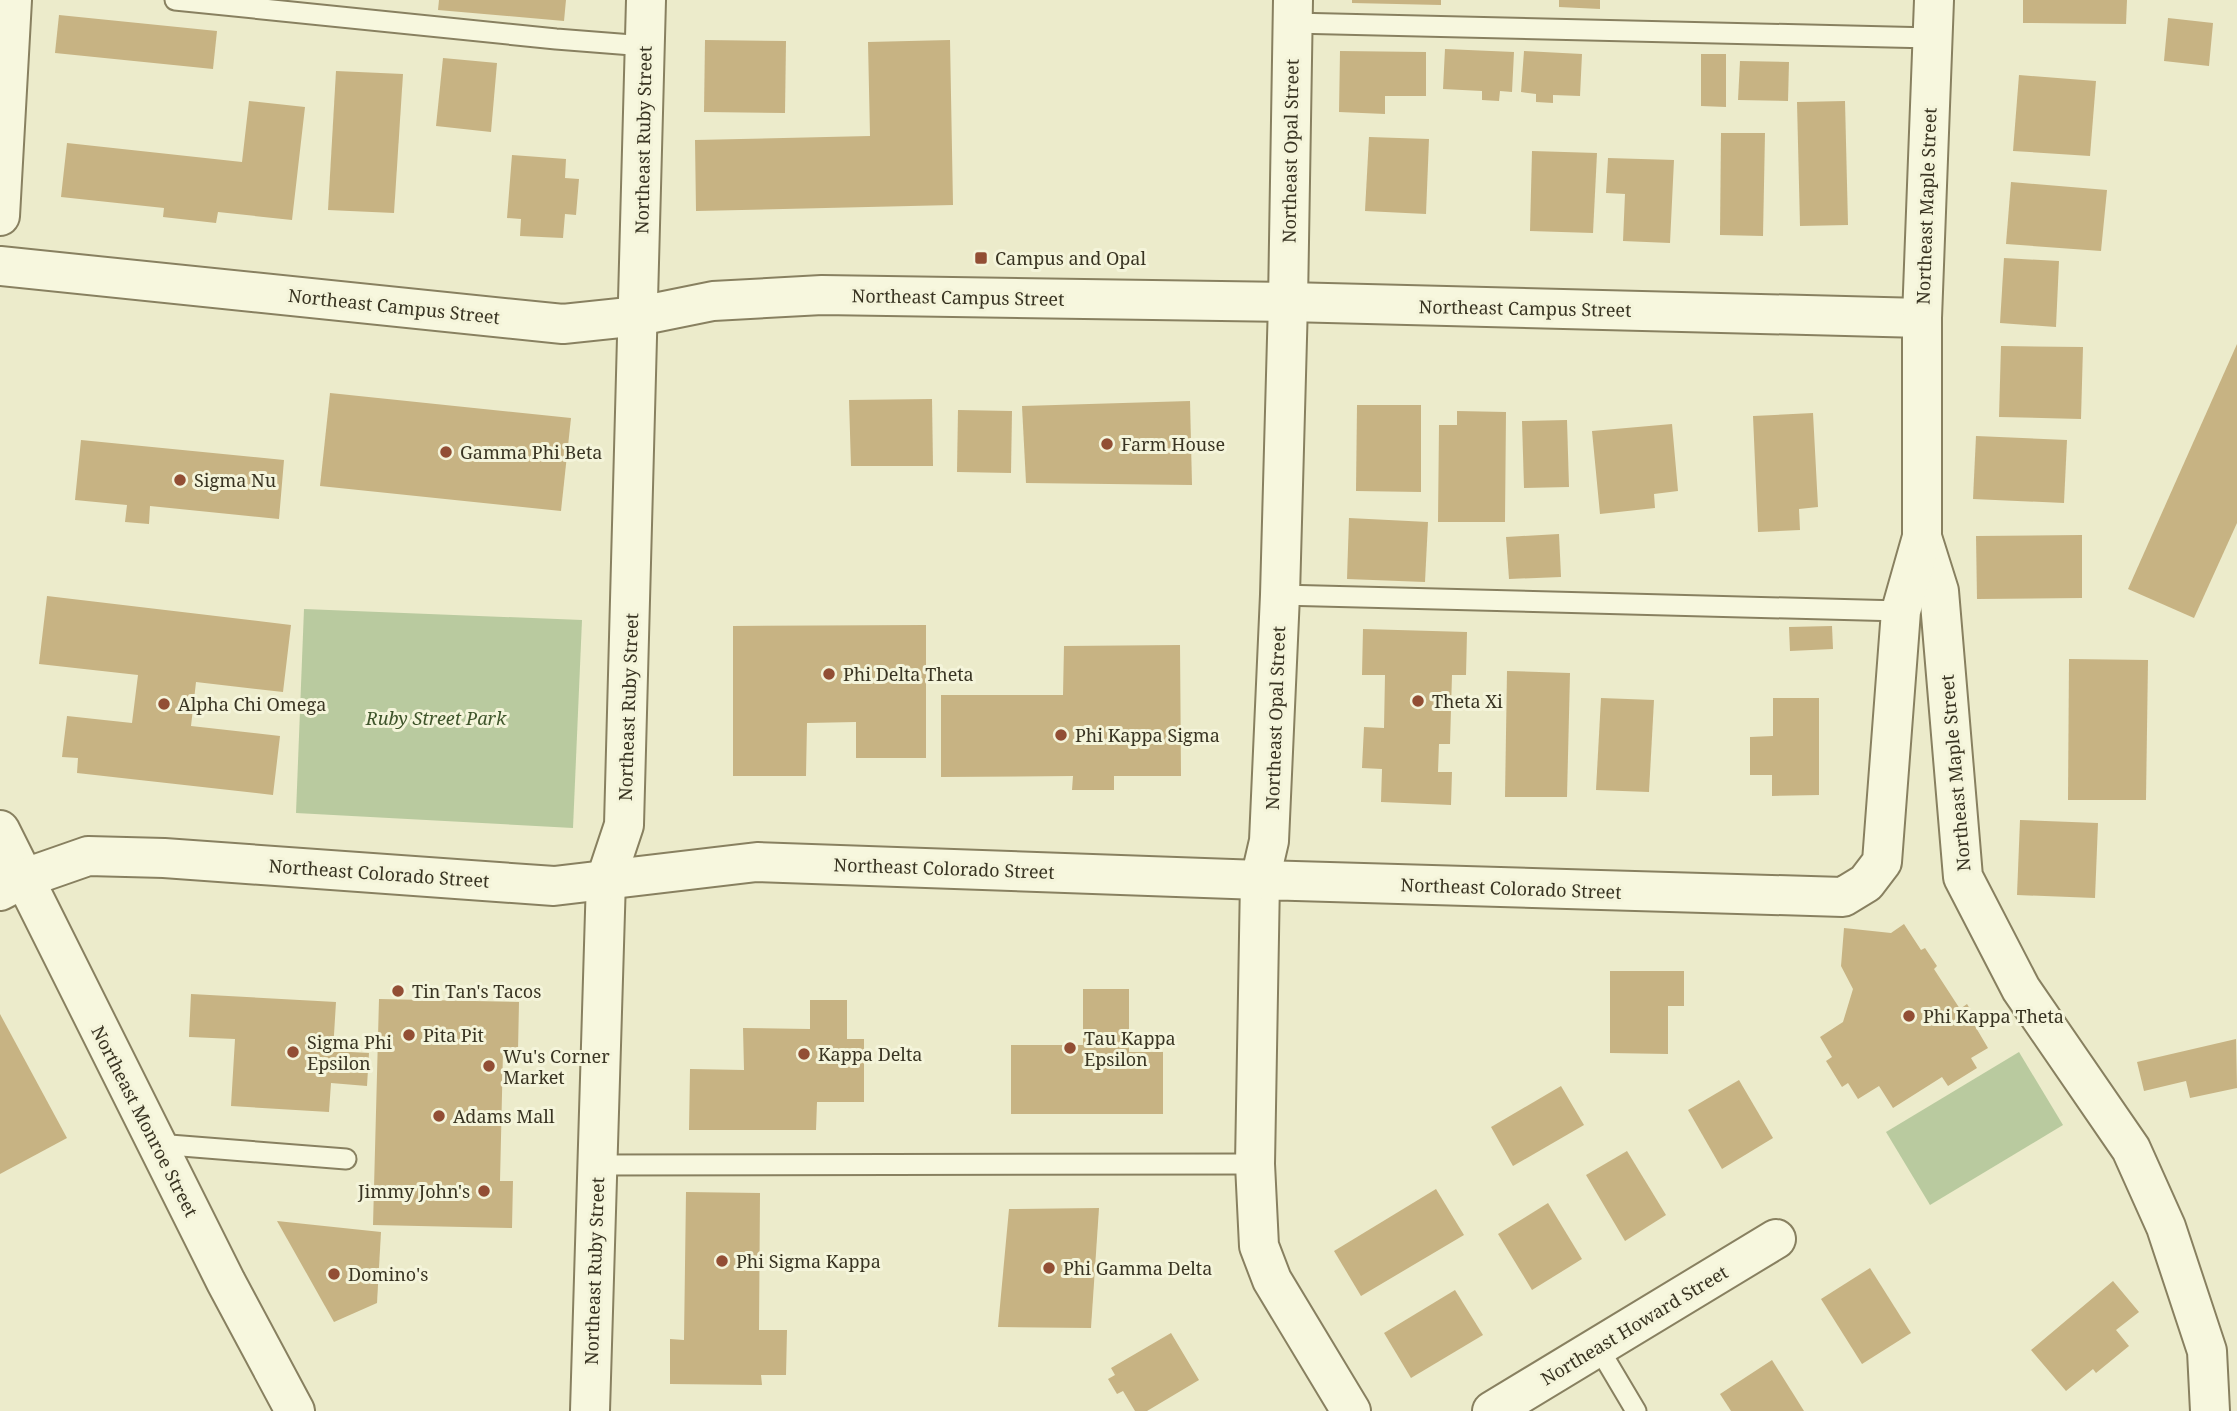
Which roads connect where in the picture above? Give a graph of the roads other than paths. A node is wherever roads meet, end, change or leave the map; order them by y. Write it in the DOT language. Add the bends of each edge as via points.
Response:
graph roads {
  1 [pos="12,0"];
  2 [pos="175,0"];
  3 [pos="646,0"];
  4 [pos="1934,0"];
  5 [pos="1293,11"];
  6 [pos="1933,38"];
  7 [pos="645,46"];
  8 [pos="0,216"];
  9 [pos="0,266"];
  10 [pos="1288,302"];
  11 [pos="639,316"];
  12 [pos="1922,318"];
  13 [pos="1922,537"];
  14 [pos="1280,595"];
  15 [pos="1901,611"];
  16 [pos="0,830"];
  17 [pos="1882,862"];
  18 [pos="606,879"];
  19 [pos="1260,880"];
  20 [pos="12,884"];
  21 [pos="157,1144"];
  22 [pos="346,1159"];
  23 [pos="1255,1164"];
  24 [pos="597,1165"];
  25 [pos="1776,1239"];
  26 [pos="1598,1347"];
  27 [pos="295,1411"];
  28 [pos="590,1411"];
  29 [pos="1351,1411"];
  30 [pos="1492,1411"];
  31 [pos="1636,1411"];
  32 [pos="2210,1411"];
  1 -- 8 [label="street"];
  2 -- 7 [label="lane"];
  3 -- 7 [label="street, Northeast Ruby Street"];
  4 -- 6 [label="street, Northeast Maple Street"];
  5 -- 6 [label="lane"];
  5 -- 10 [label="street, Northeast Opal Street"];
  6 -- 12 [label="street, Northeast Maple Street"];
  7 -- 11 [label="street, Northeast Ruby Street"];
  9 -- 11 [label="street, Northeast Campus Street" via="564,324"];
  10 -- 11 [label="street, Northeast Campus Street" via="822,295 713,301"];
  10 -- 12 [label="street, Northeast Campus Street"];
  10 -- 14 [label="street, Northeast Opal Street"];
  11 -- 18 [label="street, Northeast Ruby Street" via="624,825"];
  12 -- 13 [label="street, Northeast Maple Street"];
  13 -- 15 [label="street, Northeast Maple Street"];
  13 -- 32 [label="street, Northeast Maple Street" via="1939,591 1964,877 2021,989 2131,1149 2166,1227 2207,1351"];
  14 -- 15 [label="lane"];
  14 -- 19 [label="street, Northeast Opal Street" via="1269,841"];
  15 -- 17 [label="street, Northeast Maple Street"];
  16 -- 20 [label="street, Northeast Monroe Street"];
  17 -- 19 [label="street, Northeast Colorado Street" via="1866,883 1843,897"];
  18 -- 19 [label="street, Northeast Colorado Street" via="757,862"];
  18 -- 20 [label="street, Northeast Colorado Street" via="554,886 88,856"];
  18 -- 24 [label="street, Northeast Ruby Street"];
  19 -- 23 [label="street, Northeast Opal Street"];
  20 -- 21 [label="street, Northeast Monroe Street"];
  21 -- 22 [label="lane"];
  21 -- 27 [label="street, Northeast Monroe Street"];
  23 -- 24 [label="lane"];
  23 -- 29 [label="street, Northeast Opal Street" via="1259,1246 1272,1280"];
  24 -- 28 [label="street, Northeast Ruby Street"];
  25 -- 26 [label="street, Northeast Howard Street"];
  26 -- 30 [label="street, Northeast Howard Street"];
  26 -- 31 [label="lane"];
}
